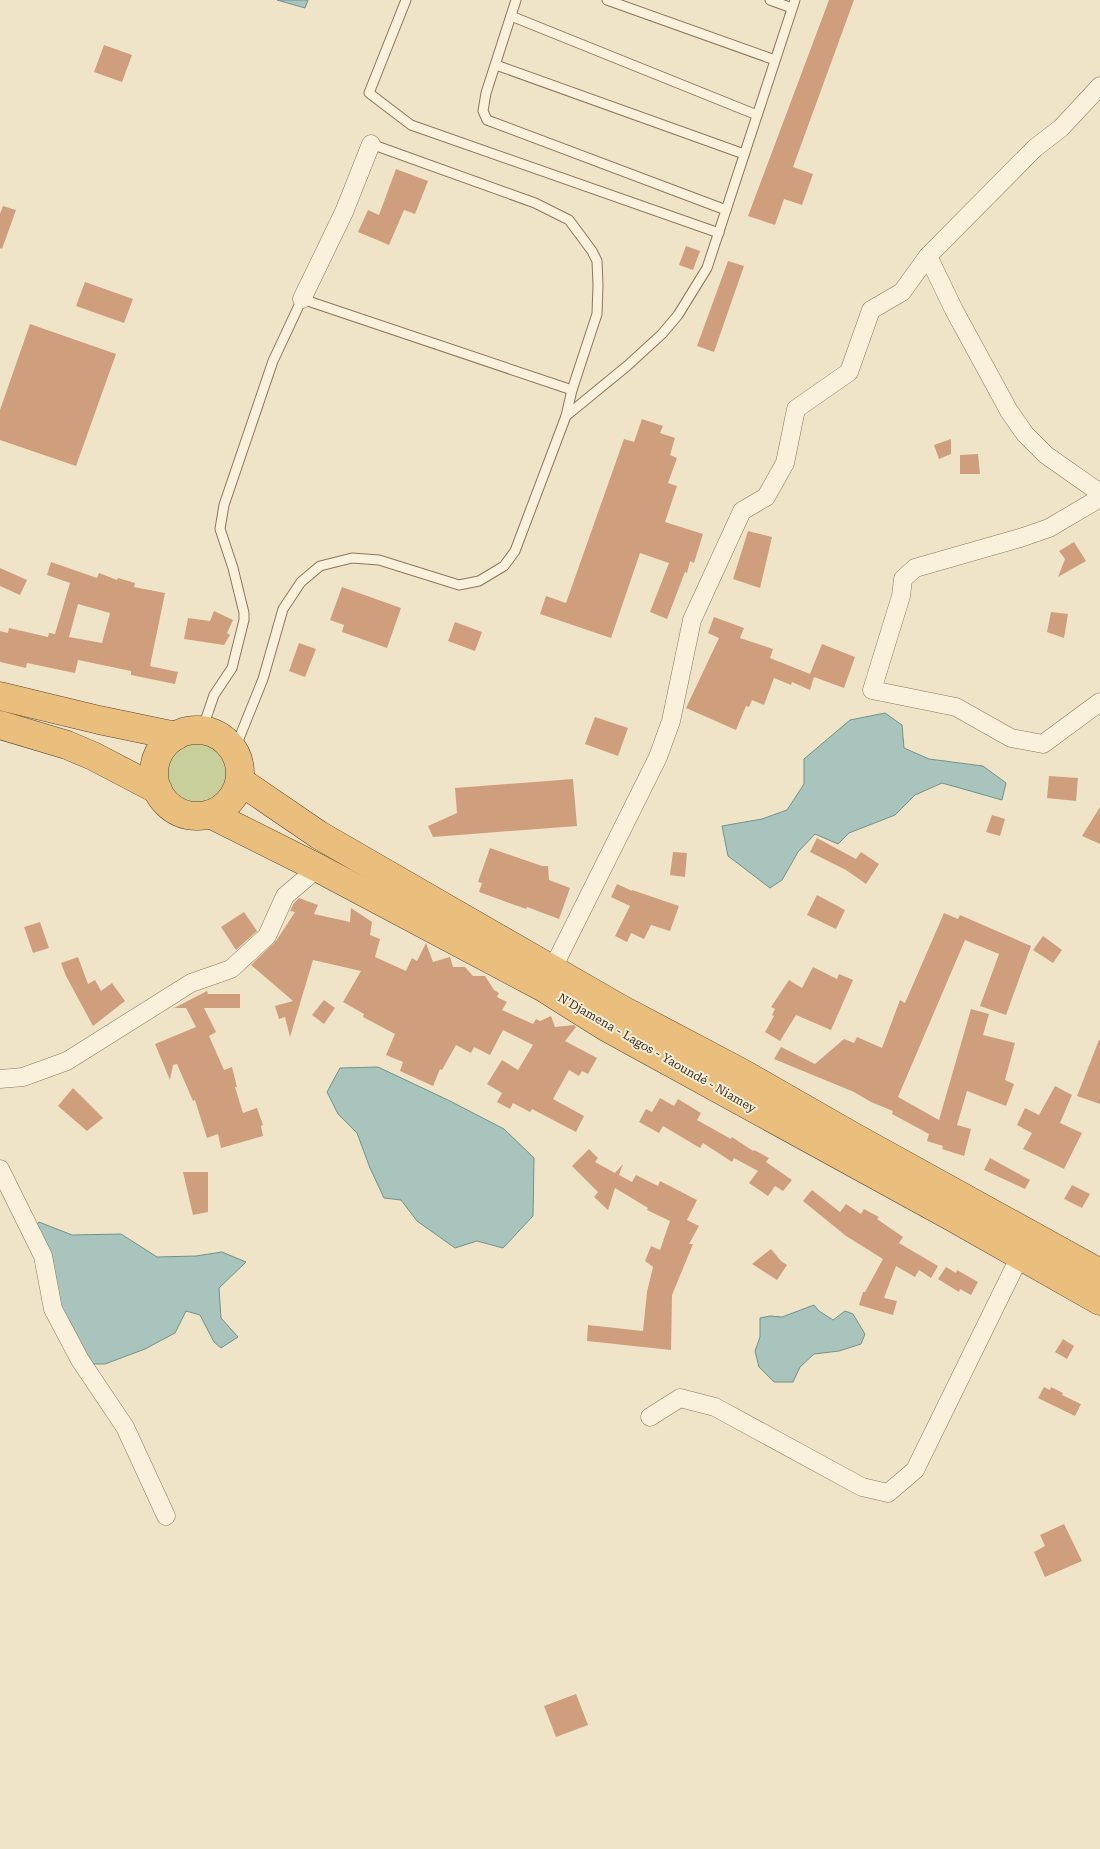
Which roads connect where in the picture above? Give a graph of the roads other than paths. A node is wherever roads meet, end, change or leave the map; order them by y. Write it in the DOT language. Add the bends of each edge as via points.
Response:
graph roads {
  1 [pos="406,0"];
  2 [pos="516,0"];
  3 [pos="608,0"];
  4 [pos="770,0"];
  5 [pos="793,4"];
  6 [pos="511,16"];
  7 [pos="775,60"];
  8 [pos="496,66"];
  9 [pos="1100,86"];
  10 [pos="757,115"];
  11 [pos="371,144"];
  12 [pos="744,154"];
  13 [pos="726,210"];
  14 [pos="719,233"];
  15 [pos="928,256"];
  16 [pos="302,299"];
  17 [pos="572,390"];
  18 [pos="566,416"];
  19 [pos="1100,493"];
  20 [pos="1100,498"];
  21 [pos="0,696"];
  22 [pos="1100,702"];
  23 [pos="0,726"];
  24 [pos="189,733"];
  25 [pos="234,751"];
  26 [pos="240,781"];
  27 [pos="158,790"];
  28 [pos="210,814"];
  29 [pos="318,868"];
  30 [pos="548,978"];
  31 [pos="0,1079"];
  32 [pos="0,1169"];
  33 [pos="1020,1256"];
  34 [pos="1100,1273"];
  35 [pos="1100,1301"];
  36 [pos="650,1416"];
  37 [pos="166,1516"];
  1 -- 14 [label="lane" via="369,93 397,114 412,125"];
  2 -- 6 [label="lane"];
  3 -- 7 [label="lane"];
  4 -- 5 [label="lane"];
  5 -- 7 [label="lane"];
  6 -- 8 [label="lane"];
  6 -- 10 [label="lane"];
  7 -- 10 [label="lane"];
  8 -- 12 [label="lane"];
  8 -- 13 [label="lane" via="486,93 483,111 487,120"];
  9 -- 15 [label="street"];
  10 -- 12 [label="lane"];
  11 -- 16 [label="street" via="344,212"];
  11 -- 17 [label="lane" via="535,203 569,220 597,261 598,285 598,314"];
  12 -- 13 [label="lane"];
  13 -- 14 [label="lane"];
  14 -- 18 [label="lane" via="707,268 673,321 627,366"];
  15 -- 19 [label="street" via="1009,411 1025,434 1046,455"];
  15 -- 30 [label="street" via="902,292 871,310 849,372 796,410 785,463 766,497 742,511 692,620 671,721 658,757"];
  16 -- 17 [label="lane"];
  16 -- 24 [label="lane" via="273,360 224,505 220,529 244,613 232,668"];
  17 -- 18 [label="lane"];
  18 -- 25 [label="lane" via="515,551 504,566 479,582 458,585 380,560 352,558 320,566 301,582 283,609 263,679"];
  20 -- 22 [label="street" via="1049,528 915,568 903,580 872,690 956,706 1012,738 1043,744"];
  21 -- 24 [label="highway" via="98,720"];
  23 -- 27 [label="highway" via="66,745"];
  24 -- 25 [label="highway" via="215,734"];
  24 -- 27 [label="highway" via="166,743 159,753 154,778"];
  25 -- 26 [label="highway" via="239,760"];
  26 -- 28 [label="highway" via="230,801"];
  26 -- 30 [label="highway, N'Djamena - Lagos - Yaoundé - Niamey" via="319,835"];
  27 -- 28 [label="highway" via="174,809 198,816"];
  28 -- 29 [label="highway, N'Djamena - Lagos - Yaoundé - Niamey"];
  29 -- 30 [label="highway, N'Djamena - Lagos - Yaoundé - Niamey"];
  29 -- 31 [label="street" via="284,896 267,936 231,969 191,984 66,1061 23,1077"];
  30 -- 33 [label="highway, N'Djamena - Lagos - Yaoundé - Niamey" via="606,1027"];
  30 -- 34 [label="highway, N'Djamena - Lagos - Yaoundé - Niamey" via="619,1008 742,1073"];
  32 -- 37 [label="street" via="43,1256 53,1309 80,1360 125,1427"];
  33 -- 35 [label="highway, N'Djamena - Lagos - Yaoundé - Niamey"];
  33 -- 36 [label="street" via="915,1470 888,1493 862,1487 715,1407 680,1398"];
}
